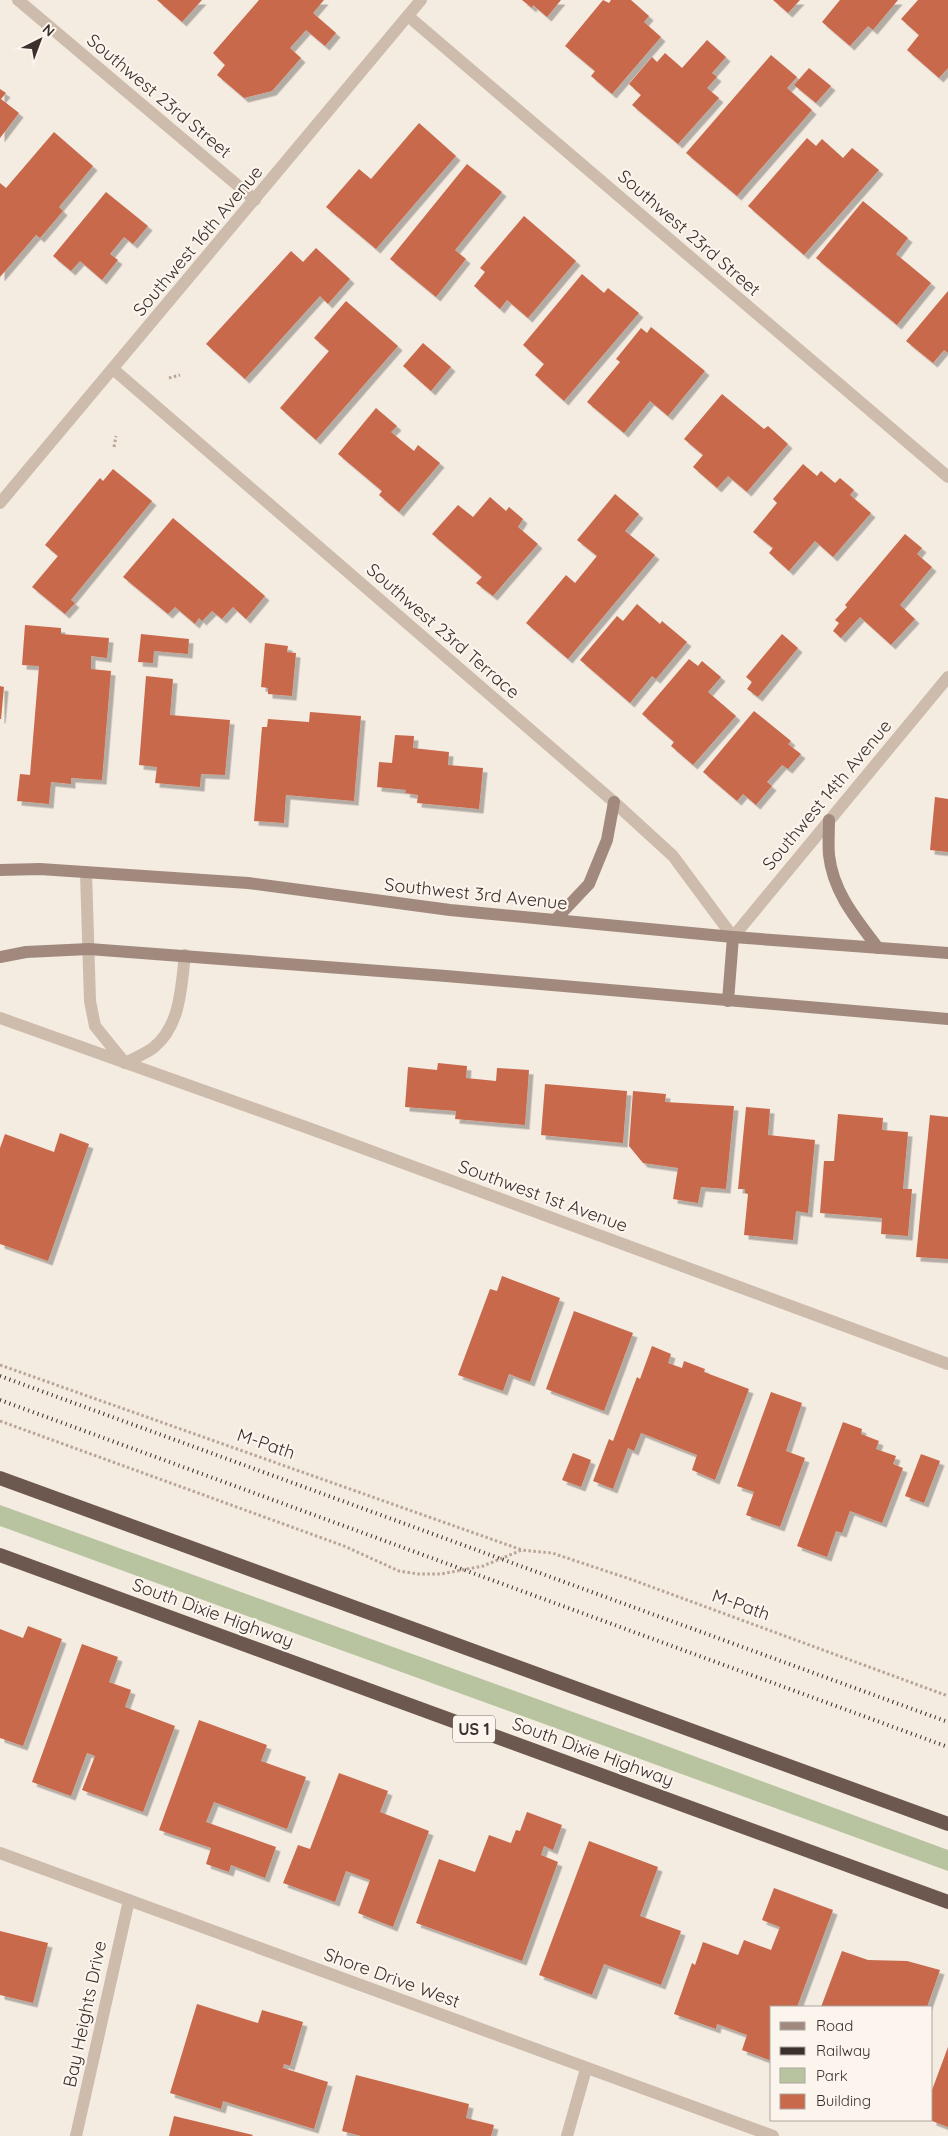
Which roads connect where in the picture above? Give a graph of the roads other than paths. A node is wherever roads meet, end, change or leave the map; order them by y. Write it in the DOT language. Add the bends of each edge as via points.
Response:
graph roads {
  1 [pos="18,0"];
  2 [pos="421,0"];
  3 [pos="408,16"];
  4 [pos="254,200"];
  5 [pos="113,369"];
  6 [pos="948,477"];
  7 [pos="0,504"];
  8 [pos="948,677"];
  9 [pos="614,802"];
  10 [pos="829,820"];
  11 [pos="0,870"];
  12 [pos="86,872"];
  13 [pos="555,920"];
  14 [pos="733,937"];
  15 [pos="89,948"];
  16 [pos="878,948"];
  17 [pos="948,954"];
  18 [pos="185,955"];
  19 [pos="0,957"];
  20 [pos="728,1001"];
  21 [pos="0,1018"];
  22 [pos="948,1019"];
  23 [pos="126,1063"];
  24 [pos="948,1364"];
  25 [pos="0,1478"];
  26 [pos="0,1555"];
  27 [pos="948,1824"];
  28 [pos="0,1853"];
  29 [pos="129,1900"];
  30 [pos="948,1902"];
  31 [pos="586,2069"];
  32 [pos="76,2136"];
  33 [pos="567,2136"];
  34 [pos="773,2136"];
  1 -- 4 [label="street, Southwest 23rd Street"];
  2 -- 3 [label="street, Southwest 16th Avenue"];
  3 -- 4 [label="street, Southwest 16th Avenue"];
  3 -- 6 [label="street, Southwest 23rd Street"];
  4 -- 5 [label="street, Southwest 16th Avenue"];
  5 -- 7 [label="street, Southwest 16th Avenue"];
  5 -- 9 [label="street, Southwest 23rd Terrace"];
  8 -- 10 [label="street, Southwest 14th Avenue"];
  9 -- 13 [label="main road" via="607,840 588,884"];
  9 -- 14 [label="street, Southwest 23rd Terrace" via="673,856"];
  10 -- 14 [label="street, Southwest 14th Avenue"];
  10 -- 16 [label="main road" via="829,854 838,890"];
  11 -- 12 [label="main road, Southwest 3rd Avenue"];
  12 -- 13 [label="main road, Southwest 3rd Avenue" via="248,883 450,910"];
  12 -- 15 [label="street"];
  13 -- 14 [label="main road, Southwest 3rd Avenue"];
  14 -- 16 [label="main road, Southwest 3rd Avenue"];
  14 -- 20 [label="main road"];
  15 -- 18 [label="main road"];
  15 -- 19 [label="main road"];
  15 -- 23 [label="street" via="90,1001 95,1026"];
  16 -- 17 [label="main road, Southwest 3rd Avenue"];
  18 -- 20 [label="main road"];
  18 -- 23 [label="street" via="179,1002 172,1026 153,1048"];
  20 -- 22 [label="main road"];
  21 -- 23 [label="street, Southwest 1st Avenue"];
  23 -- 24 [label="street, Southwest 1st Avenue"];
  25 -- 27 [label="highway"];
  26 -- 30 [label="highway, South Dixie Highway / US 1"];
  28 -- 29 [label="street, Shore Drive West"];
  29 -- 31 [label="street, Shore Drive West"];
  29 -- 32 [label="street, Bay Heights Drive"];
  31 -- 33 [label="street"];
  31 -- 34 [label="street, Shore Drive West"];
}
